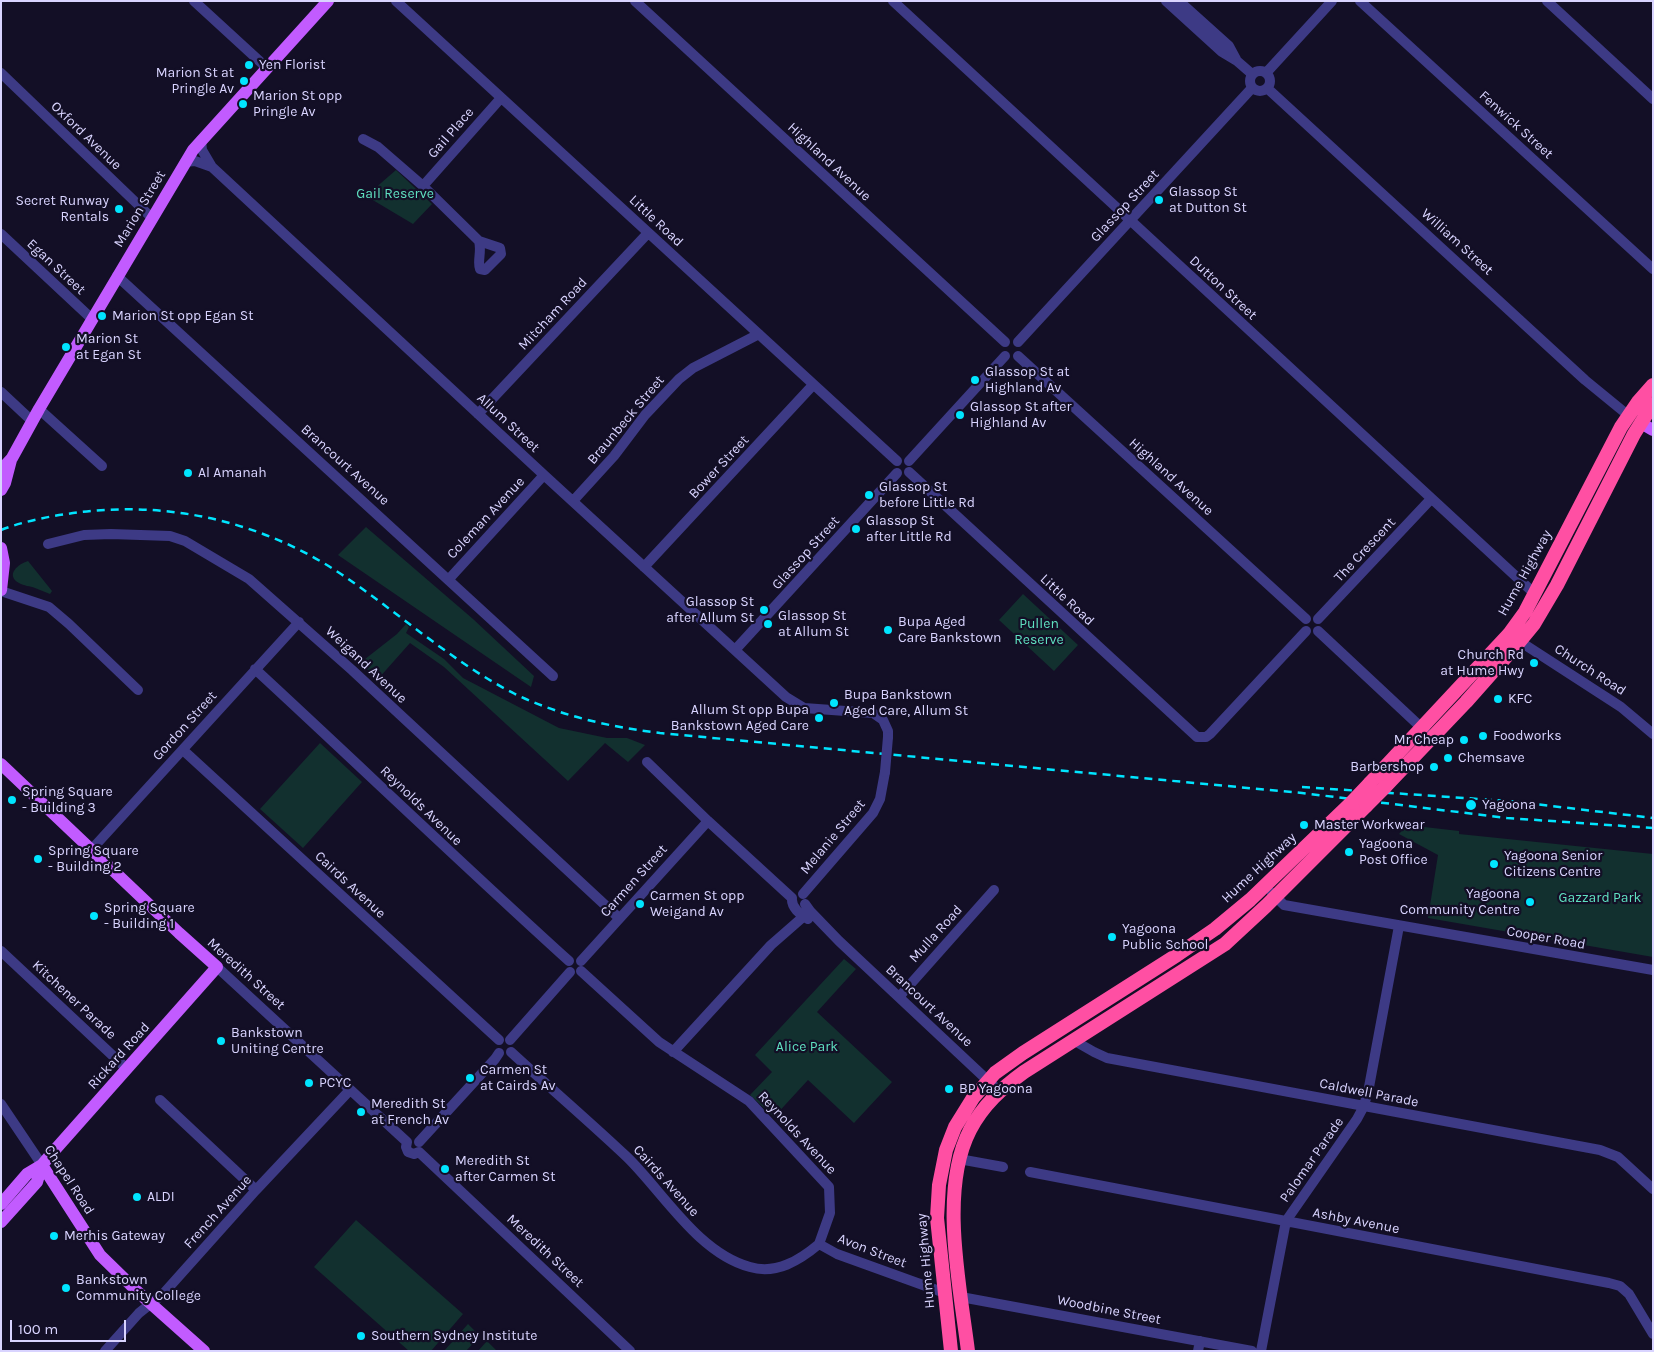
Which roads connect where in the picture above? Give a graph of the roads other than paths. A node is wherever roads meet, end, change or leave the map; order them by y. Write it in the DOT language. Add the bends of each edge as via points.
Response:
graph roads {
  1 [pos="194,1"];
  2 [pos="328,1"];
  3 [pos="396,1"];
  4 [pos="634,1"];
  5 [pos="893,1"];
  6 [pos="1166,1"];
  7 [pos="1179,1"];
  8 [pos="1332,1"];
  9 [pos="1360,1"];
  10 [pos="1547,1"];
  11 [pos="1237,61"];
  12 [pos="266,68"];
  13 [pos="1,73"];
  14 [pos="1266,73"];
  15 [pos="1252,74"];
  16 [pos="1252,88"];
  17 [pos="1267,88"];
  18 [pos="500,98"];
  19 [pos="1653,99"];
  20 [pos="363,139"];
  21 [pos="201,140"];
  22 [pos="186,162"];
  23 [pos="212,167"];
  24 [pos="422,186"];
  25 [pos="152,218"];
  26 [pos="1130,220"];
  27 [pos="648,233"];
  28 [pos="1,234"];
  29 [pos="479,241"];
  30 [pos="1653,269"];
  31 [pos="118,276"];
  32 [pos="92,319"];
  33 [pos="758,334"];
  34 [pos="1005,342"];
  35 [pos="1018,342"];
  36 [pos="1005,356"];
  37 [pos="1018,356"];
  38 [pos="813,385"];
  39 [pos="1653,385"];
  40 [pos="1,392"];
  41 [pos="1653,404"];
  42 [pos="39,409"];
  43 [pos="478,414"];
  44 [pos="32,421"];
  45 [pos="1641,423"];
  46 [pos="12,458"];
  47 [pos="897,461"];
  48 [pos="909,461"];
  49 [pos="102,466"];
  50 [pos="1,470"];
  51 [pos="909,472"];
  52 [pos="897,473"];
  53 [pos="544,475"];
  54 [pos="1,490"];
  55 [pos="1431,499"];
  56 [pos="573,501"];
  57 [pos="48,544"];
  58 [pos="1,548"];
  59 [pos="644,567"];
  60 [pos="449,579"];
  61 [pos="1,590"];
  62 [pos="1535,594"];
  63 [pos="1306,619"];
  64 [pos="1318,619"];
  65 [pos="299,622"];
  66 [pos="1318,631"];
  67 [pos="1306,632"];
  68 [pos="1514,638"];
  69 [pos="735,650"];
  70 [pos="255,669"];
  71 [pos="553,676"];
  72 [pos="138,690"];
  73 [pos="786,697"];
  74 [pos="1421,727"];
  75 [pos="1653,734"];
  76 [pos="1432,738"];
  77 [pos="183,750"];
  78 [pos="647,762"];
  79 [pos="1,764"];
  80 [pos="708,821"];
  81 [pos="92,849"];
  82 [pos="1265,886"];
  83 [pos="994,890"];
  84 [pos="1275,897"];
  85 [pos="804,899"];
  86 [pos="793,902"];
  87 [pos="803,917"];
  88 [pos="619,918"];
  89 [pos="1399,926"];
  90 [pos="839,941"];
  91 [pos="1,951"];
  92 [pos="217,967"];
  93 [pos="577,968"];
  94 [pos="1653,970"];
  95 [pos="899,997"];
  96 [pos="499,1040"];
  97 [pos="510,1040"];
  98 [pos="1073,1040"];
  99 [pos="499,1052"];
  100 [pos="512,1052"];
  101 [pos="673,1052"];
  102 [pos="127,1069"];
  103 [pos="988,1080"];
  104 [pos="350,1090"];
  105 [pos="999,1091"];
  106 [pos="160,1100"];
  107 [pos="1,1104"];
  108 [pos="1364,1106"];
  109 [pos="419,1147"];
  110 [pos="959,1159"];
  111 [pos="42,1165"];
  112 [pos="1003,1167"];
  113 [pos="1030,1172"];
  114 [pos="1653,1189"];
  115 [pos="256,1190"];
  116 [pos="1,1204"];
  117 [pos="1286,1221"];
  118 [pos="1,1222"];
  119 [pos="819,1244"];
  120 [pos="945,1293"];
  121 [pos="961,1297"];
  122 [pos="151,1303"];
  123 [pos="1653,1334"];
  124 [pos="1200,1346"];
  125 [pos="105,1351"];
  126 [pos="204,1351"];
  127 [pos="630,1351"];
  128 [pos="951,1351"];
  129 [pos="968,1351"];
  130 [pos="1252,1351"];
  131 [pos="1261,1351"];
  1 -- 12 [label="street"];
  2 -- 12 [label="main road, Marion Street"];
  3 -- 18 [label="street, Little Road"];
  4 -- 34 [label="street, Highland Avenue"];
  5 -- 26 [label="street, Dutton Street"];
  6 -- 11 [label="street" via="1222,52"];
  7 -- 11 [label="street" via="1228,46"];
  8 -- 14 [label="street"];
  9 -- 30 [label="street, Fenwick Street"];
  10 -- 19 [label="street"];
  11 -- 15 [label="street"];
  12 -- 21 [label="main road, Marion Street"];
  13 -- 25 [label="street, Oxford Avenue"];
  14 -- 15 [label="street"];
  14 -- 17 [label="street" via="1270,79"];
  15 -- 16 [label="street"];
  16 -- 17 [label="street" via="1258,91"];
  16 -- 26 [label="street, Glassop Street"];
  17 -- 45 [label="street, William Street" via="1592,386"];
  18 -- 24 [label="street, Gail Place"];
  18 -- 27 [label="street, Little Road"];
  20 -- 24 [label="street" via="378,147"];
  21 -- 22 [label="main road, Marion Street"];
  21 -- 23 [label="street, Allum Street" via="202,150"];
  22 -- 23 [label="street" via="195,161"];
  22 -- 25 [label="main road, Marion Street"];
  23 -- 43 [label="street, Allum Street"];
  24 -- 29 [label="street"];
  25 -- 31 [label="main road, Marion Street"];
  26 -- 35 [label="street, Glassop Street"];
  26 -- 55 [label="street, Dutton Street"];
  27 -- 33 [label="street, Little Road"];
  27 -- 43 [label="street, Mitcham Road"];
  28 -- 32 [label="street, Egan Street"];
  31 -- 32 [label="main road, Marion Street"];
  31 -- 60 [label="street, Brancourt Avenue"];
  32 -- 42 [label="main road, Marion Street"];
  33 -- 38 [label="street, Little Road"];
  33 -- 56 [label="street, Braunbeck Street" via="693,368 679,379"];
  34 -- 35 [label="street"];
  34 -- 36 [label="street" via="1002,349"];
  35 -- 37 [label="street" via="1021,350"];
  36 -- 37 [label="street" via="1013,359"];
  36 -- 48 [label="street"];
  37 -- 63 [label="street, Highland Avenue"];
  38 -- 47 [label="street, Little Road"];
  38 -- 59 [label="street, Bower Street"];
  39 -- 45 [label="highway, Hume Highway" via="1638,402"];
  40 -- 44 [label="street"];
  41 -- 45 [label="highway, Hume Highway"];
  42 -- 44 [label="main road, Marion Street"];
  42 -- 49 [label="street"];
  43 -- 53 [label="street, Allum Street"];
  44 -- 46 [label="main road, Marion Street"];
  45 -- 62 [label="highway, Hume Highway" via="1608,450"];
  45 -- 68 [label="highway, Hume Highway" via="1534,624"];
  46 -- 50 [label="main road, Marion Street"];
  46 -- 54 [label="main road, Marion Street"];
  47 -- 48 [label="street"];
  47 -- 52 [label="street" via="894,466"];
  48 -- 51 [label="street"];
  51 -- 52 [label="street" via="905,475"];
  51 -- 67 [label="street, Little Road" via="1193,734 1201,737 1210,734"];
  52 -- 69 [label="street, Glassop Street"];
  53 -- 56 [label="street, Allum Street"];
  53 -- 60 [label="street, Coleman Avenue"];
  55 -- 62 [label="street, Dutton Street"];
  55 -- 64 [label="street, The Crescent"];
  56 -- 59 [label="street, Allum Street"];
  57 -- 65 [label="street, Weigand Avenue" via="84,535 170,536 185,541 249,579"];
  58 -- 61 [label="main road" via="4,563"];
  59 -- 69 [label="street, Allum Street"];
  60 -- 71 [label="street, Brancourt Avenue"];
  61 -- 72 [label="street" via="49,607"];
  62 -- 68 [label="highway, Hume Highway"];
  63 -- 64 [label="street"];
  63 -- 67 [label="street" via="1303,627"];
  64 -- 66 [label="street"];
  65 -- 70 [label="street, Gordon Street"];
  65 -- 88 [label="street, Weigand Avenue"];
  66 -- 67 [label="street"];
  66 -- 74 [label="street"];
  68 -- 74 [label="highway, Hume Highway"];
  68 -- 75 [label="street, Church Road" via="1622,707"];
  68 -- 76 [label="highway, Hume Highway"];
  69 -- 73 [label="street, Allum Street"];
  70 -- 77 [label="street, Gordon Street"];
  70 -- 93 [label="street, Reynolds Avenue" via="569,961 567,965"];
  73 -- 85 [label="street, Melanie Street, bridge" via="804,708 873,713 883,720 888,731 885,772 874,813"];
  74 -- 76 [label="street"];
  74 -- 82 [label="highway, Hume Highway, bridge" via="1351,803"];
  76 -- 84 [label="highway, Hume Highway, bridge"];
  77 -- 81 [label="street, Gordon Street"];
  77 -- 96 [label="street, Cairds Avenue"];
  78 -- 80 [label="street, Brancourt Avenue"];
  79 -- 81 [label="main road, Meredith Street"];
  80 -- 86 [label="street, Brancourt Avenue"];
  80 -- 88 [label="street, Carmen Street"];
  81 -- 92 [label="main road, Meredith Street"];
  82 -- 84 [label="street, Cooper Road"];
  82 -- 103 [label="highway, Hume Highway" via="1198,942 995,1072"];
  83 -- 95 [label="street, Mulla Road"];
  84 -- 89 [label="street, Cooper Road" via="1284,905"];
  84 -- 98 [label="highway, Hume Highway" via="1213,952"];
  85 -- 86 [label="street" via="796,894"];
  85 -- 90 [label="street, Brancourt Avenue" via="810,911"];
  86 -- 87 [label="street, Brancourt Avenue"];
  87 -- 90 [label="street, Brancourt Avenue"];
  87 -- 101 [label="street" via="771,945"];
  88 -- 93 [label="street, Carmen Street"];
  89 -- 94 [label="street, Cooper Road"];
  89 -- 108 [label="street, Palomar Parade"];
  90 -- 95 [label="street, Brancourt Avenue"];
  91 -- 102 [label="street, Kitchener Parade"];
  92 -- 102 [label="main road, Rickard Road"];
  92 -- 104 [label="street, Meredith Street"];
  93 -- 97 [label="street, Carmen Street"];
  93 -- 101 [label="street, Reynolds Avenue"];
  95 -- 103 [label="street, Brancourt Avenue"];
  96 -- 97 [label="street"];
  96 -- 99 [label="street" via="496,1046"];
  97 -- 100 [label="street"];
  98 -- 105 [label="highway, Hume Highway"];
  98 -- 108 [label="street, Caldwell Parade" via="1107,1058"];
  99 -- 100 [label="street" via="505,1055"];
  99 -- 109 [label="street"];
  100 -- 119 [label="street, Cairds Avenue" via="628,1158 689,1227 728,1258 752,1268 771,1269 789,1264"];
  101 -- 119 [label="street, Reynolds Avenue" via="749,1101 829,1187 830,1213"];
  102 -- 111 [label="main road, Rickard Road"];
  103 -- 105 [label="street, Brancourt Avenue"];
  103 -- 120 [label="highway, Hume Highway" via="961,1114 944,1159 937,1218"];
  104 -- 109 [label="street, Meredith Street" via="407,1142 408,1152 414,1154"];
  104 -- 115 [label="street, French Avenue"];
  105 -- 110 [label="highway, Hume Highway" via="970,1130"];
  106 -- 115 [label="street"];
  107 -- 111 [label="street, Chapel Road"];
  108 -- 114 [label="street, Caldwell Parade" via="1600,1150 1618,1157"];
  108 -- 117 [label="street, Palomar Parade"];
  109 -- 127 [label="street, Meredith Street"];
  110 -- 112 [label="street"];
  110 -- 121 [label="highway, Hume Highway" via="954,1228"];
  111 -- 116 [label="main road, Rickard Road" via="27,1174"];
  111 -- 118 [label="main road, Rickard Road" via="37,1182"];
  111 -- 122 [label="main road, Chapel Road" via="100,1255"];
  113 -- 117 [label="street, Ashby Avenue"];
  115 -- 122 [label="street, French Avenue"];
  117 -- 123 [label="street, Ashby Avenue" via="1620,1286 1629,1294"];
  117 -- 131 [label="street, Palomar Parade"];
  119 -- 120 [label="street, Avon Street" via="837,1254"];
  120 -- 128 [label="highway, Hume Highway"];
  121 -- 124 [label="street, Woodbine Street"];
  121 -- 129 [label="highway, Hume Highway"];
  122 -- 125 [label="street, French Avenue"];
  122 -- 126 [label="main road, Chapel Road"];
  124 -- 130 [label="street, Woodbine Street"];
}
